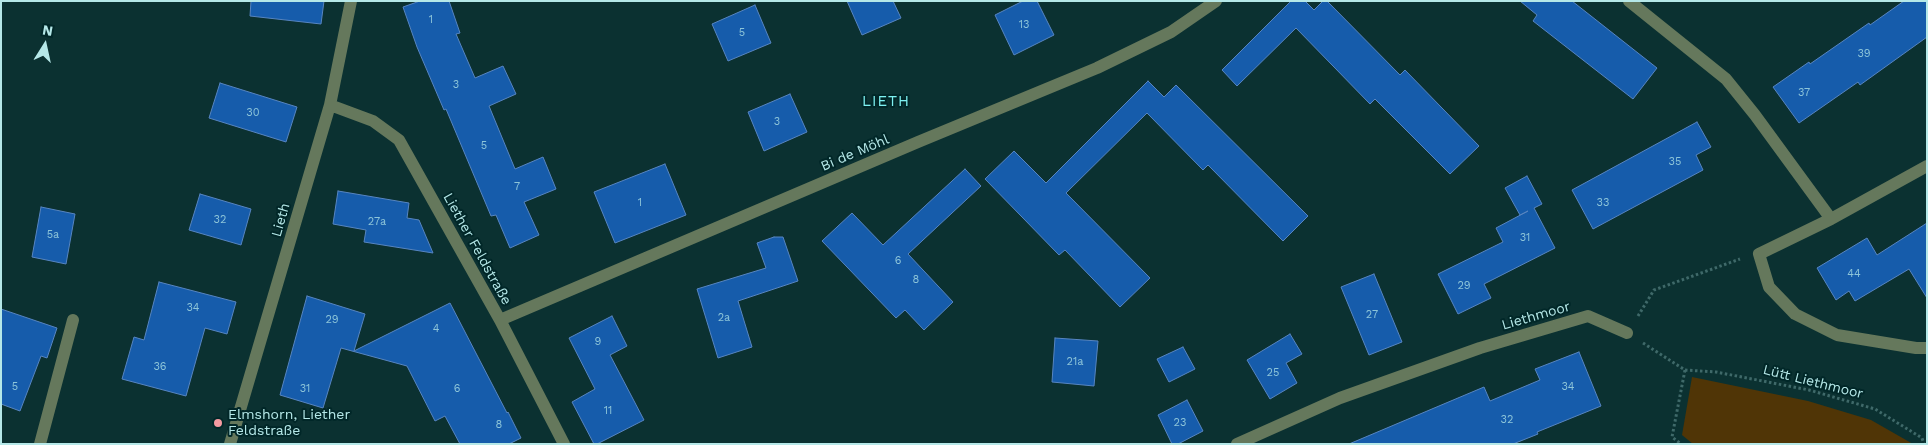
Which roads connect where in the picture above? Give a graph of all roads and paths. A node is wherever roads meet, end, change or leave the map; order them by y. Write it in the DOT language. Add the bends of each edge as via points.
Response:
graph roads {
  1 [pos="351,1"];
  2 [pos="1216,1"];
  3 [pos="1629,1"];
  4 [pos="330,105"];
  5 [pos="1927,166"];
  6 [pos="1831,219"];
  7 [pos="1759,254"];
  8 [pos="73,320"];
  9 [pos="500,320"];
  10 [pos="1628,333"];
  11 [pos="1927,348"];
  12 [pos="1685,370"];
  13 [pos="40,444"];
  14 [pos="230,444"];
  15 [pos="564,444"];
  16 [pos="1237,444"];
  17 [pos="1681,444"];
  18 [pos="1924,444"];
  1 -- 4 [label="street, Lieth"];
  2 -- 9 [label="street, Bi de Möhl" via="1171,32 1097,68"];
  3 -- 6 [label="street" via="1726,79"];
  4 -- 9 [label="street, Liether Feldstraße" via="373,121 399,140"];
  4 -- 14 [label="street, Lieth"];
  5 -- 6 [label="street"];
  6 -- 7 [label="street"];
  7 -- 10 [label="path" via="1654,290"];
  7 -- 11 [label="street" via="1769,287 1796,314 1837,334"];
  8 -- 13 [label="street"];
  9 -- 15 [label="street, Liether Feldstraße"];
  10 -- 12 [label="path"];
  10 -- 16 [label="street, Liethmoor" via="1588,316 1480,348 1340,398"];
  12 -- 17 [label="path" via="1672,437"];
  12 -- 18 [label="path, Lütt Liethmoor" via="1716,372 1809,390 1875,410 1922,438"];
}
